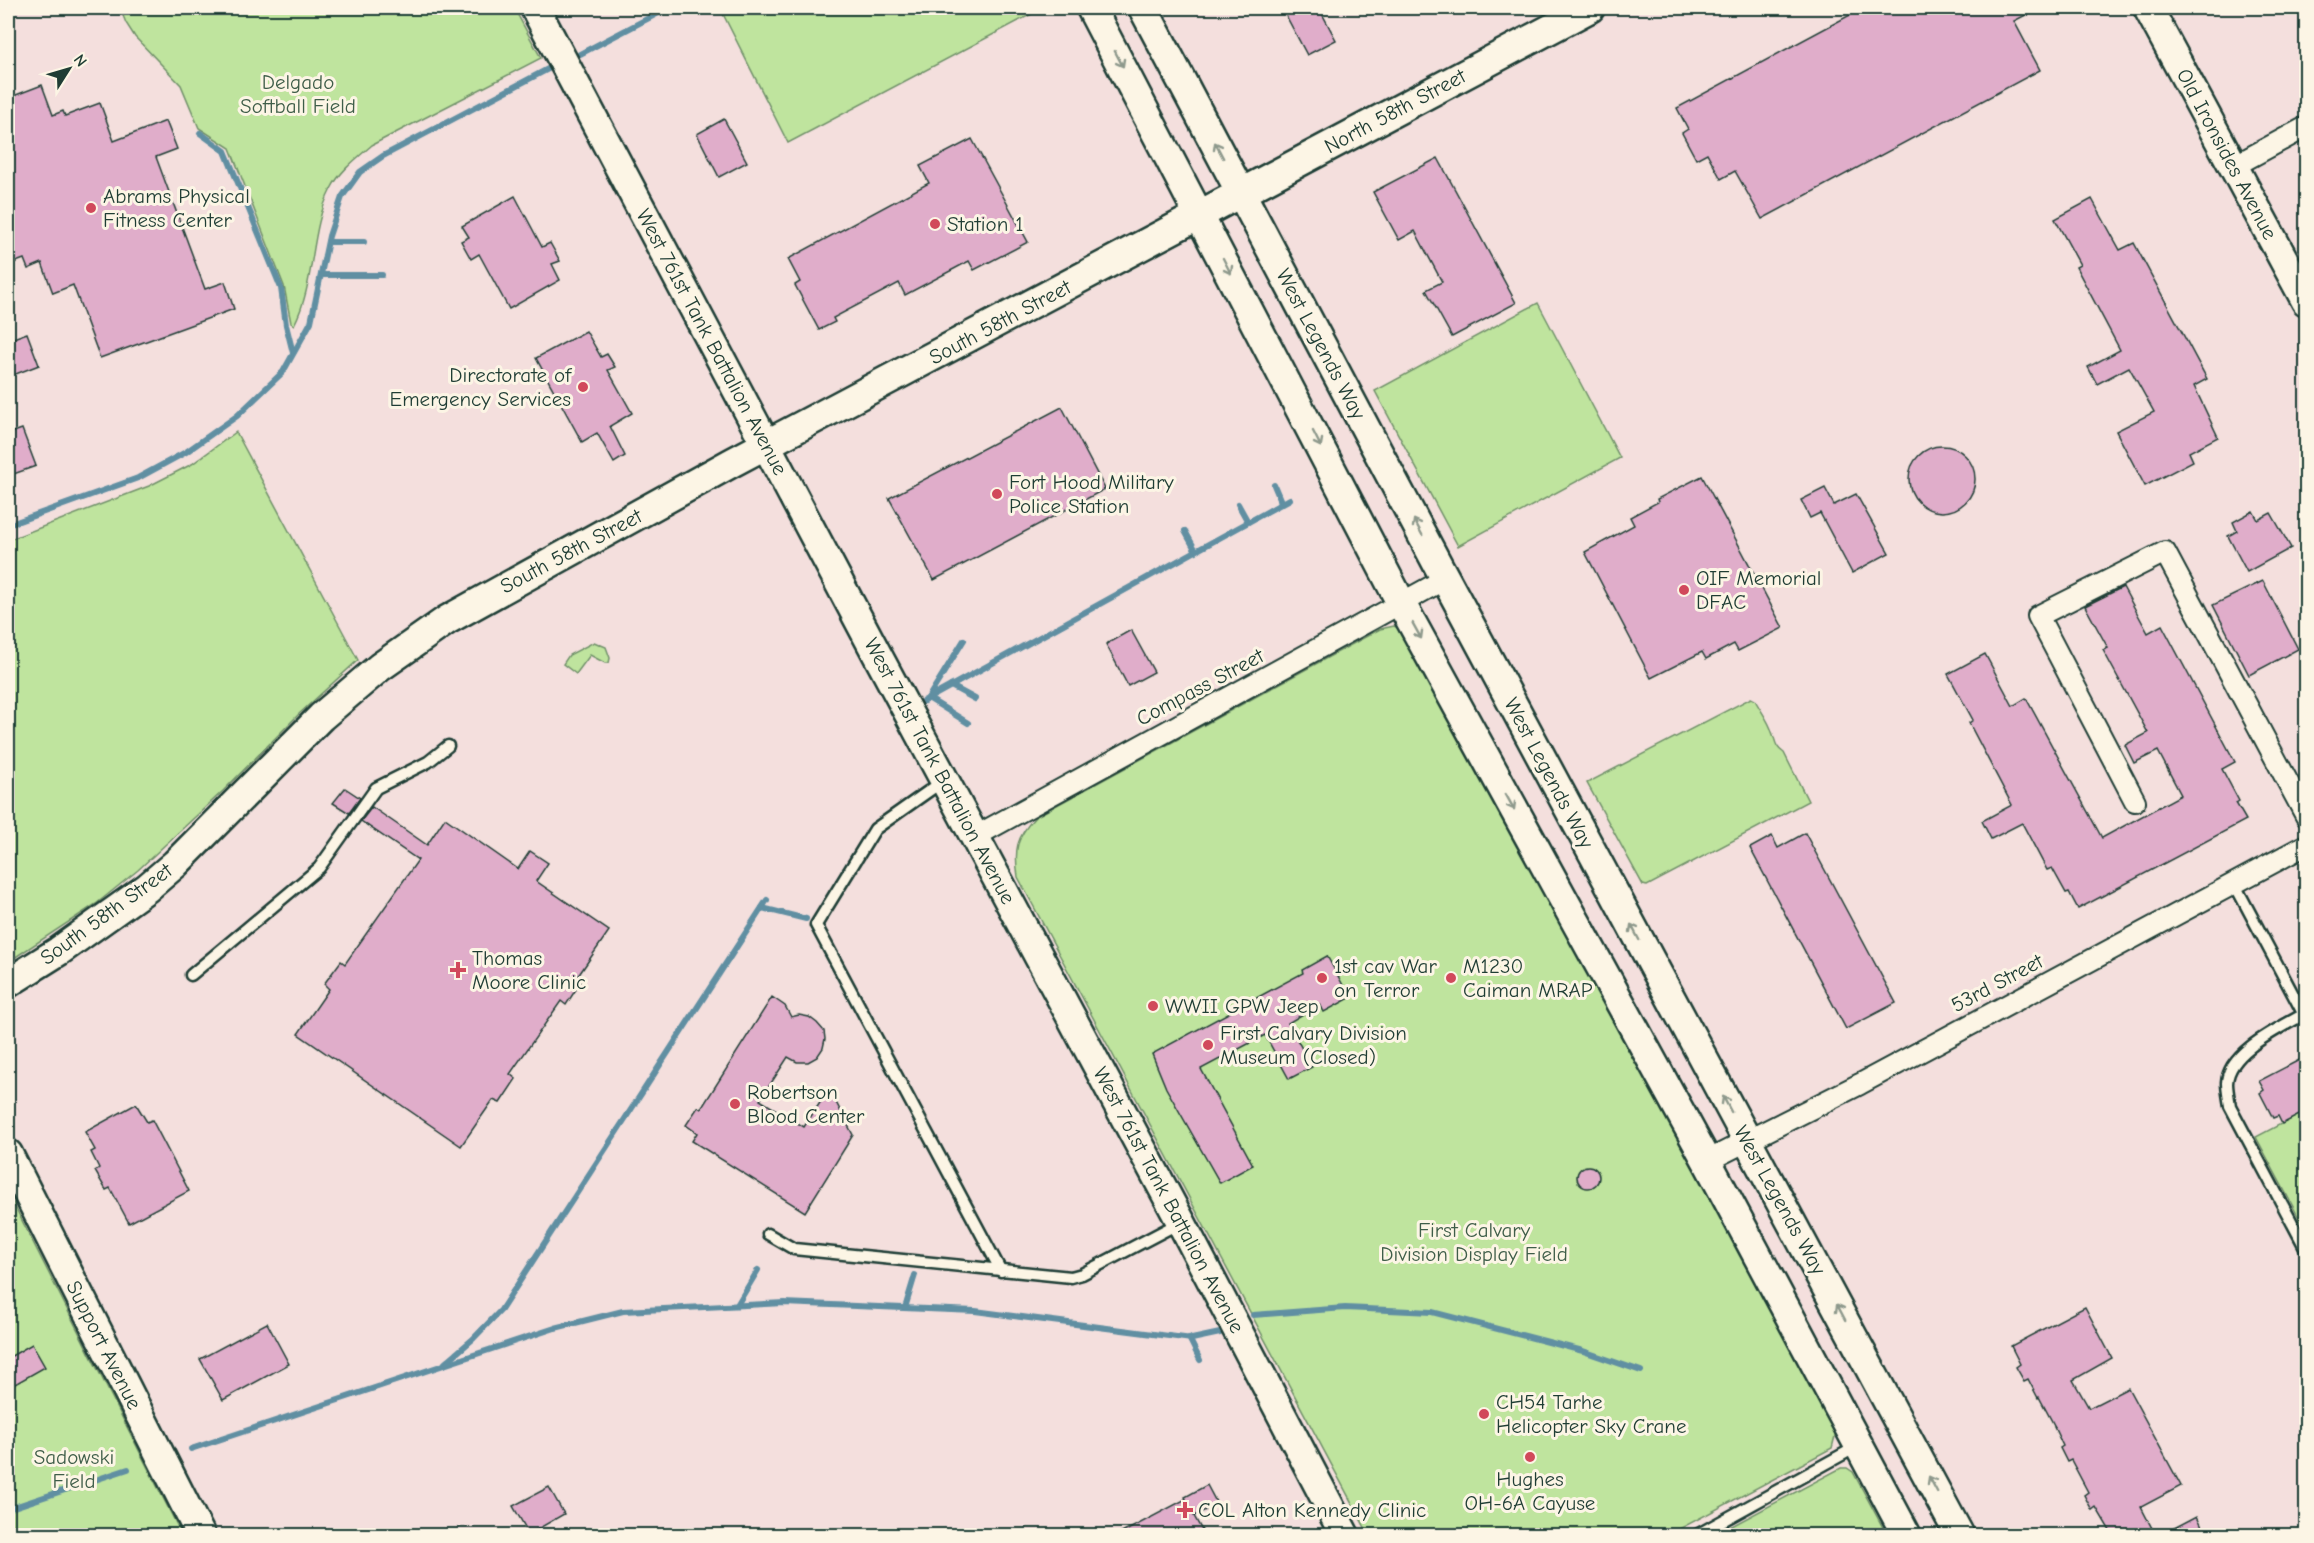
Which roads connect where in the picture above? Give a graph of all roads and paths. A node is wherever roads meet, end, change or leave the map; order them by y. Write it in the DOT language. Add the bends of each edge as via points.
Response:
graph roads {
  1 [pos="534,8"];
  2 [pos="1091,8"];
  3 [pos="1143,8"];
  4 [pos="1590,8"];
  5 [pos="2148,8"];
  6 [pos="2307,127"];
  7 [pos="2234,166"];
  8 [pos="1241,192"];
  9 [pos="1201,214"];
  10 [pos="2307,301"];
  11 [pos="766,446"];
  12 [pos="1445,579"];
  13 [pos="1401,603"];
  14 [pos="448,746"];
  15 [pos="945,780"];
  16 [pos="2135,801"];
  17 [pos="2307,816"];
  18 [pos="976,837"];
  19 [pos="2307,844"];
  20 [pos="2234,883"];
  21 [pos="191,975"];
  22 [pos="8,983"];
  23 [pos="2305,1014"];
  24 [pos="1748,1142"];
  25 [pos="8,1154"];
  26 [pos="1707,1161"];
  27 [pos="1181,1222"];
  28 [pos="768,1234"];
  29 [pos="2307,1249"];
  30 [pos="1001,1271"];
  31 [pos="1858,1446"];
  32 [pos="201,1536"];
  33 [pos="1345,1536"];
  34 [pos="1695,1536"];
  35 [pos="1907,1536"];
  36 [pos="1960,1536"];
  1 -- 11 [label="street, West 761st Tank Battalion Avenue"];
  2 -- 9 [label="street, one-way"];
  8 -- 3 [label="street, West Legends Way, one-way"];
  4 -- 8 [label="street, North 58th Street"];
  5 -- 7 [label="street, Old Ironsides Avenue"];
  6 -- 7 [label="street"];
  7 -- 10 [label="street, Old Ironsides Avenue"];
  8 -- 9 [label="street, North 58th Street"];
  12 -- 8 [label="street, West Legends Way, one-way"];
  9 -- 11 [label="street, South 58th Street"];
  9 -- 13 [label="street, one-way"];
  11 -- 15 [label="street, West 761st Tank Battalion Avenue"];
  11 -- 22 [label="street, South 58th Street" via="447,620 380,667 321,717 147,888"];
  12 -- 13 [label="street, Compass Street"];
  24 -- 12 [label="street, West Legends Way, one-way"];
  13 -- 18 [label="street, Compass Street"];
  13 -- 26 [label="street, one-way"];
  14 -- 21 [label="lane" via="428,762 376,788 320,868"];
  15 -- 18 [label="street, West 761st Tank Battalion Avenue"];
  15 -- 30 [label="lane" via="875,829 816,925"];
  16 -- 17 [label="street" via="2038,616 2165,552"];
  18 -- 27 [label="street, West 761st Tank Battalion Avenue"];
  19 -- 20 [label="street, 53rd Street"];
  20 -- 23 [label="lane"];
  20 -- 24 [label="street, 53rd Street"];
  23 -- 29 [label="lane" via="2251,1045 2239,1057 2227,1080 2230,1106"];
  24 -- 26 [label="street, 53rd Street"];
  36 -- 24 [label="street, West Legends Way, one-way"];
  25 -- 32 [label="street, Support Avenue"];
  26 -- 31 [label="street"];
  27 -- 30 [label="lane" via="1082,1274"];
  27 -- 33 [label="street, West 761st Tank Battalion Avenue"];
  28 -- 30 [label="lane" via="794,1249"];
  31 -- 34 [label="lane"];
  31 -- 35 [label="street"];
}
